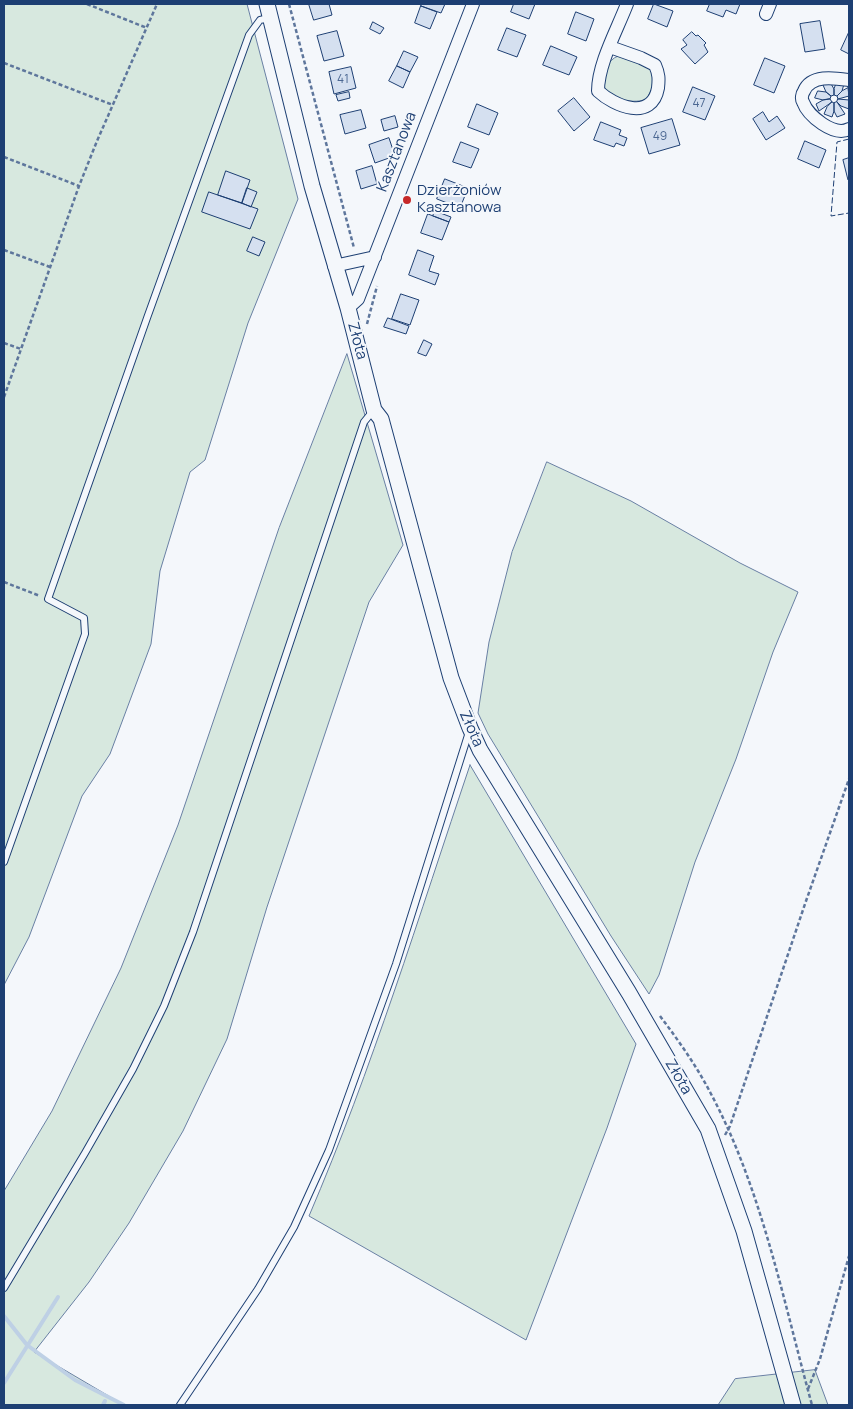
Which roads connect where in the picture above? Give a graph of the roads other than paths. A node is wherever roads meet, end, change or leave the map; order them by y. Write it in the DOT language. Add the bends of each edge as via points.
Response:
graph roads {
  1 [pos="473,4"];
  2 [pos="627,4"];
  3 [pos="269,10"];
  4 [pos="610,47"];
  5 [pos="849,80"];
  6 [pos="849,129"];
  7 [pos="375,257"];
  8 [pos="334,266"];
  9 [pos="348,308"];
  10 [pos="374,410"];
  11 [pos="470,728"];
  12 [pos="4,862"];
  13 [pos="4,1288"];
  14 [pos="180,1405"];
  15 [pos="793,1405"];
  1 -- 7 [label="street, Kasztanowa"];
  2 -- 4 [label="street"];
  3 -- 8 [label="street, Złota"];
  3 -- 12 [label="lane" via="249,35 48,599 84,618 85,634"];
  4 -- 4 [label="street" via="598,77 598,91 621,106 636,108 649,105 656,95 659,79 655,65"];
  5 -- 6 [label="street" via="833,77 812,82 805,88 802,102 827,127"];
  7 -- 8 [label="street"];
  7 -- 9 [label="street, Kasztanowa" via="358,299"];
  8 -- 9 [label="street, Złota"];
  9 -- 10 [label="street, Złota"];
  10 -- 11 [label="street, Złota" via="381,419 449,668"];
  10 -- 13 [label="lane" via="364,422 193,932 164,1006 123,1086"];
  11 -- 14 [label="lane" via="396,964 328,1150 294,1228 258,1289"];
  11 -- 15 [label="street, Złota" via="480,750 708,1129 744,1231"];
}
